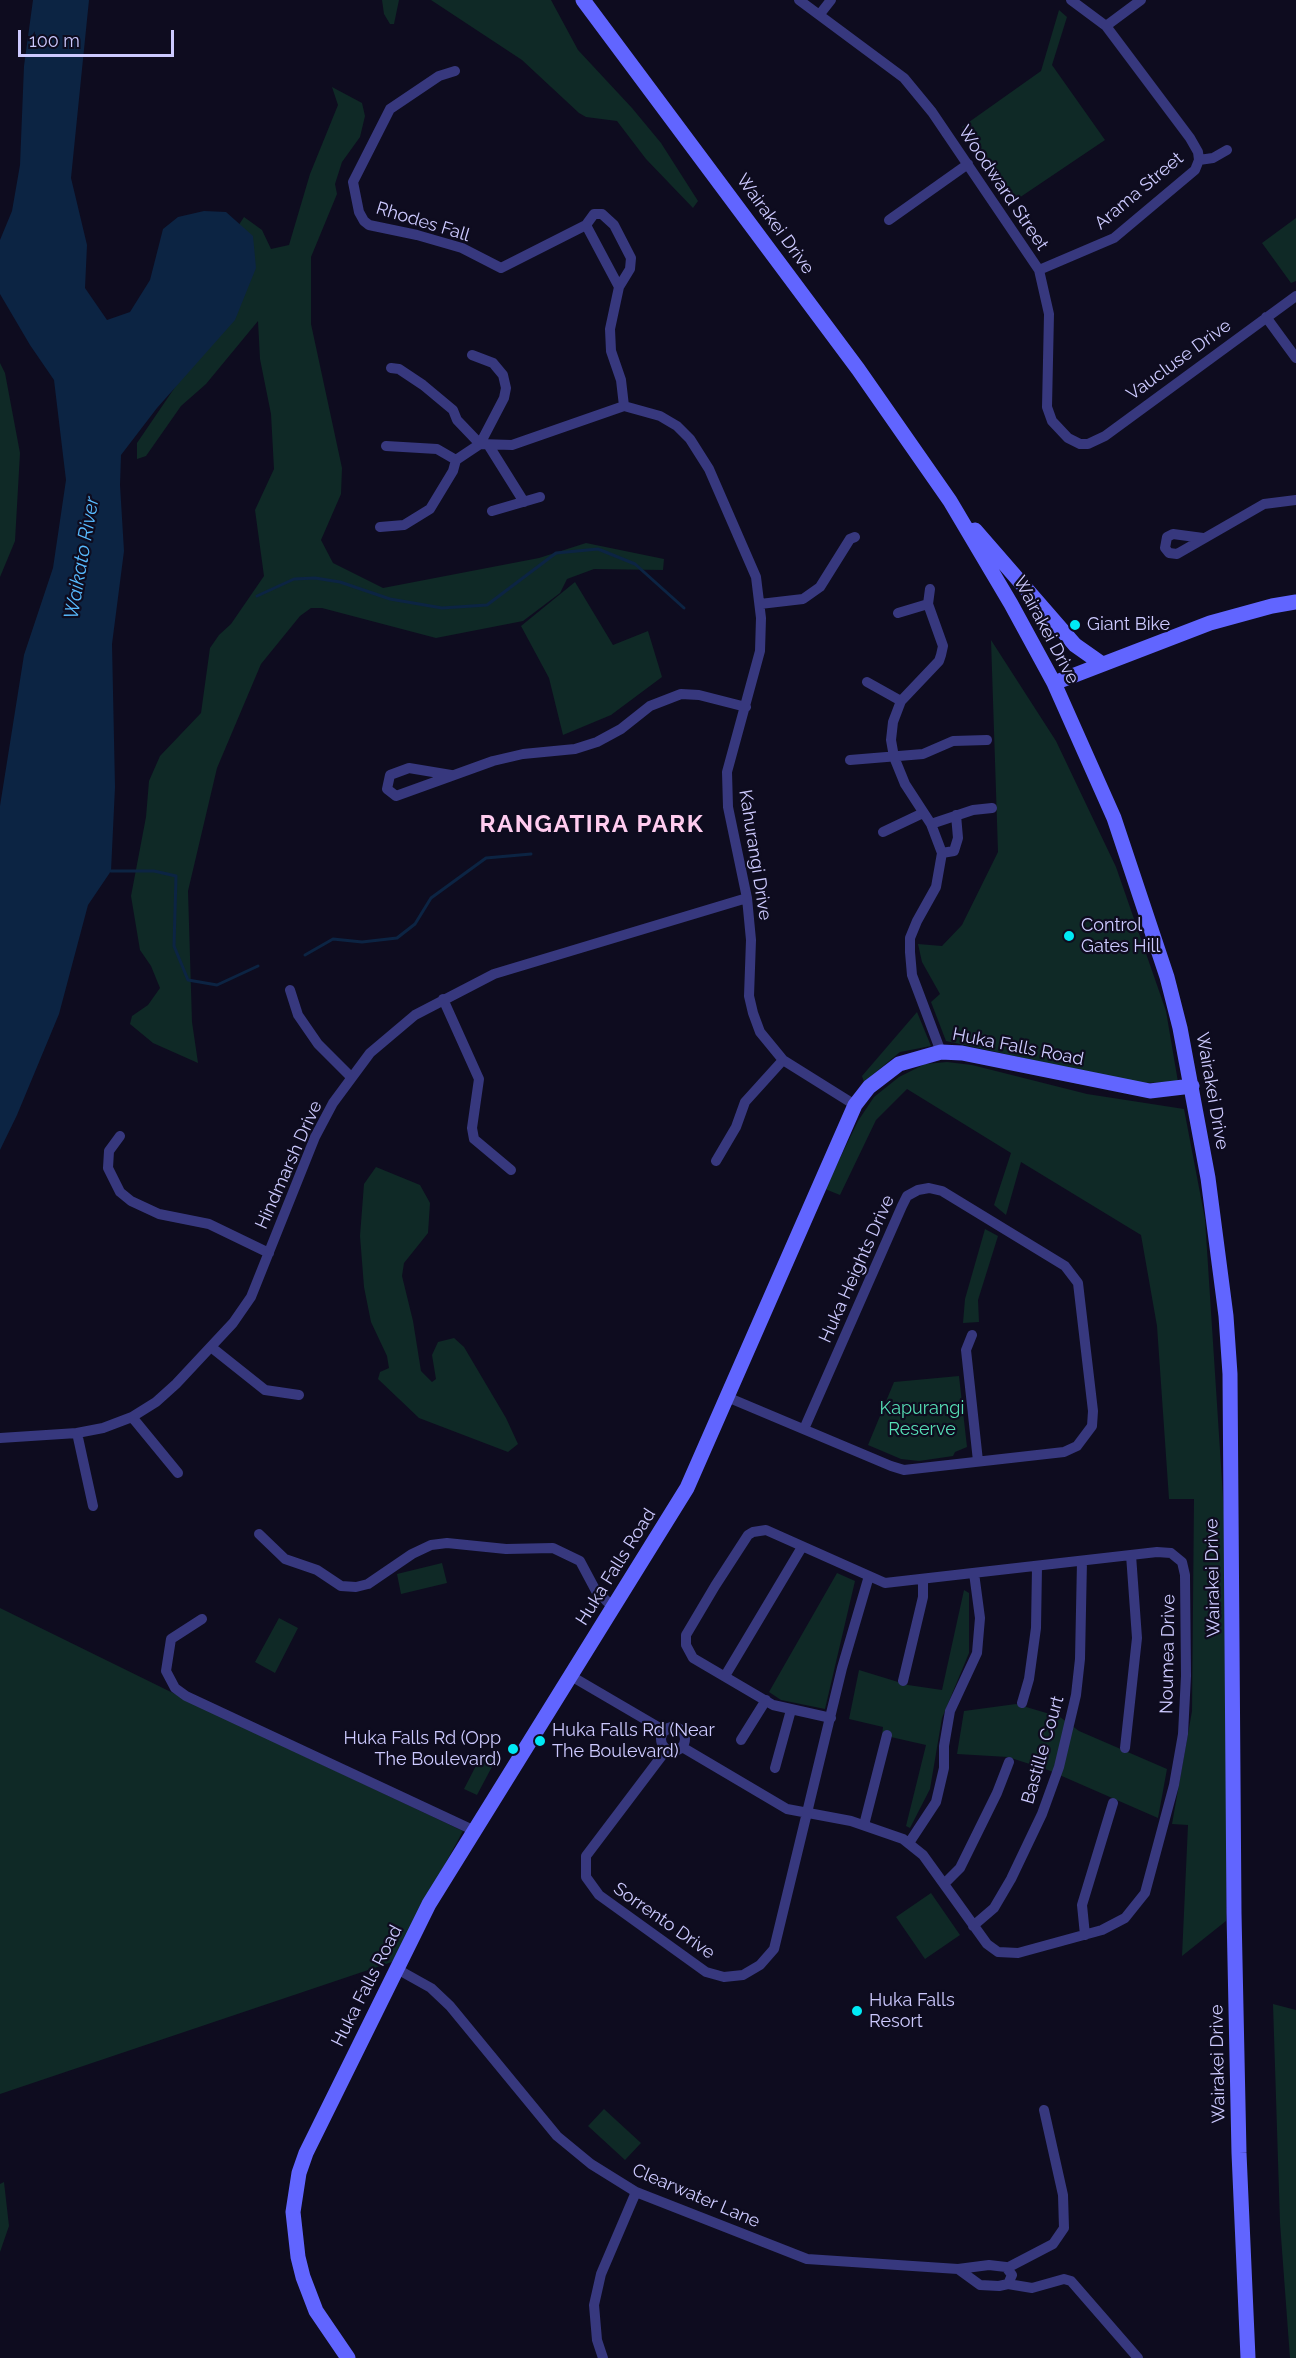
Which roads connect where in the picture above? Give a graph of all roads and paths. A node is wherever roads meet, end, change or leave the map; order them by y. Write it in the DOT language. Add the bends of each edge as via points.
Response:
graph roads {
  1 [pos="583,0"];
  2 [pos="799,0"];
  3 [pos="831,0"];
  4 [pos="1071,0"];
  5 [pos="1141,0"];
  6 [pos="820,14"];
  7 [pos="1106,26"];
  8 [pos="456,71"];
  9 [pos="1227,150"];
  10 [pos="1199,160"];
  11 [pos="969,164"];
  12 [pos="889,220"];
  13 [pos="586,225"];
  14 [pos="1039,270"];
  15 [pos="619,287"];
  16 [pos="1296,297"];
  17 [pos="1266,317"];
  18 [pos="472,355"];
  19 [pos="1296,358"];
  20 [pos="391,368"];
  21 [pos="624,406"];
  22 [pos="1080,444"];
  23 [pos="485,445"];
  24 [pos="386,446"];
  25 [pos="456,460"];
  26 [pos="540,497"];
  27 [pos="1296,500"];
  28 [pos="950,501"];
  29 [pos="524,502"];
  30 [pos="492,511"];
  31 [pos="381,526"];
  32 [pos="855,537"];
  33 [pos="1203,538"];
  34 [pos="930,589"];
  35 [pos="1296,602"];
  36 [pos="760,604"];
  37 [pos="928,604"];
  38 [pos="898,613"];
  39 [pos="1102,664"];
  40 [pos="867,682"];
  41 [pos="1054,683"];
  42 [pos="902,701"];
  43 [pos="746,707"];
  44 [pos="987,740"];
  45 [pos="894,757"];
  46 [pos="850,760"];
  47 [pos="451,775"];
  48 [pos="992,808"];
  49 [pos="923,813"];
  50 [pos="956,815"];
  51 [pos="931,824"];
  52 [pos="883,832"];
  53 [pos="942,853"];
  54 [pos="747,898"];
  55 [pos="290,990"];
  56 [pos="443,999"];
  57 [pos="941,1052"];
  58 [pos="783,1060"];
  59 [pos="351,1077"];
  60 [pos="1192,1086"];
  61 [pos="855,1105"];
  62 [pos="120,1136"];
  63 [pos="716,1161"];
  64 [pos="511,1170"];
  65 [pos="268,1253"];
  66 [pos="972,1335"];
  67 [pos="211,1347"];
  68 [pos="298,1395"];
  69 [pos="728,1397"];
  70 [pos="132,1417"];
  71 [pos="804,1429"];
  72 [pos="78,1433"];
  73 [pos="0,1438"];
  74 [pos="978,1461"];
  75 [pos="178,1473"];
  76 [pos="93,1506"];
  77 [pos="259,1534"];
  78 [pos="802,1546"];
  79 [pos="1131,1555"];
  80 [pos="1082,1561"];
  81 [pos="1037,1567"];
  82 [pos="974,1573"];
  83 [pos="869,1576"];
  84 [pos="923,1579"];
  85 [pos="614,1608"];
  86 [pos="202,1619"];
  87 [pos="571,1676"];
  88 [pos="726,1676"];
  89 [pos="903,1681"];
  90 [pos="766,1700"];
  91 [pos="1022,1703"];
  92 [pos="791,1710"];
  93 [pos="831,1718"];
  94 [pos="665,1731"];
  95 [pos="887,1735"];
  96 [pos="741,1740"];
  97 [pos="682,1747"];
  98 [pos="1125,1748"];
  99 [pos="667,1749"];
  100 [pos="1009,1762"];
  101 [pos="775,1768"];
  102 [pos="1113,1803"];
  103 [pos="808,1814"];
  104 [pos="864,1825"];
  105 [pos="475,1831"];
  106 [pos="909,1843"];
  107 [pos="944,1884"];
  108 [pos="973,1926"];
  109 [pos="1085,1935"];
  110 [pos="397,1969"];
  111 [pos="1044,2110"];
  112 [pos="636,2192"];
  113 [pos="1007,2268"];
  114 [pos="958,2269"];
  115 [pos="1008,2284"];
  116 [pos="348,2358"];
  117 [pos="603,2358"];
  118 [pos="1138,2358"];
  119 [pos="1248,2358"];
  1 -- 28 [label="main road, Wairakei Drive" via="858,369"];
  2 -- 6 [label="street, Woodward Street"];
  3 -- 6 [label="street"];
  4 -- 7 [label="street, Arama Street"];
  5 -- 7 [label="street"];
  6 -- 11 [label="street, Woodward Street" via="904,78"];
  7 -- 10 [label="street, Arama Street" via="1190,138"];
  8 -- 13 [label="street, Rhodes Fall" via="439,76 390,109 353,182 364,221 462,248 501,268"];
  9 -- 10 [label="street"];
  10 -- 14 [label="street, Arama Street" via="1195,170 1114,238"];
  11 -- 12 [label="street"];
  11 -- 14 [label="street, Woodward Street"];
  13 -- 15 [label="street"];
  13 -- 15 [label="street" via="594,214 602,214 628,248 630,269"];
  14 -- 22 [label="street, Woodward Street" via="1049,314 1047,407 1060,431"];
  15 -- 21 [label="street" via="610,330"];
  16 -- 17 [label="street, Vaucluse Drive"];
  17 -- 19 [label="street"];
  17 -- 22 [label="street, Vaucluse Drive" via="1105,436"];
  18 -- 23 [label="street" via="493,363 503,375 506,388"];
  20 -- 23 [label="street" via="399,369 453,410 457,420"];
  21 -- 23 [label="street" via="512,446"];
  21 -- 36 [label="street, Kahurangi Drive" via="660,416 690,439 709,469 746,548"];
  23 -- 25 [label="street"];
  23 -- 29 [label="street"];
  24 -- 25 [label="street" via="437,449"];
  25 -- 31 [label="street" via="430,509 404,525"];
  26 -- 29 [label="street"];
  27 -- 33 [label="street" via="1264,504"];
  28 -- 39 [label="main road" via="1076,645"];
  28 -- 41 [label="main road, Wairakei Drive"];
  29 -- 30 [label="street"];
  32 -- 36 [label="street" via="820,586 803,599"];
  34 -- 37 [label="street"];
  35 -- 39 [label="main road" via="1210,623"];
  36 -- 43 [label="street, Kahurangi Drive" via="760,651"];
  37 -- 38 [label="street"];
  37 -- 42 [label="street" via="943,646 941,655"];
  39 -- 41 [label="main road"];
  40 -- 42 [label="street"];
  41 -- 60 [label="main road, Wairakei Drive" via="1114,818 1145,906 1180,1028"];
  42 -- 45 [label="street" via="893,722"];
  43 -- 47 [label="street" via="681,694 650,706 597,742 576,749 513,756"];
  43 -- 54 [label="street, Kahurangi Drive" via="728,772 728,807"];
  44 -- 45 [label="street" via="953,741 923,753"];
  45 -- 46 [label="street"];
  45 -- 49 [label="street"];
  47 -- 47 [label="street" via="396,796 387,789 390,775 409,768"];
  48 -- 50 [label="street"];
  49 -- 51 [label="street"];
  49 -- 52 [label="street"];
  50 -- 51 [label="street"];
  50 -- 53 [label="street" via="958,838 954,851"];
  51 -- 53 [label="street"];
  53 -- 57 [label="street" via="936,887 910,938 912,975"];
  54 -- 56 [label="street, Hindmarsh Drive" via="494,974"];
  54 -- 58 [label="street, Kahurangi Drive" via="751,940 749,996 760,1032"];
  55 -- 59 [label="street" via="298,1015 318,1044"];
  56 -- 59 [label="street, Hindmarsh Drive" via="397,1029"];
  56 -- 64 [label="street" via="479,1079 474,1139"];
  57 -- 60 [label="main road, Huka Falls Road" via="1150,1091"];
  57 -- 61 [label="main road, Huka Falls Road" via="899,1064 869,1087"];
  58 -- 61 [label="street, Kahurangi Drive"];
  58 -- 63 [label="street" via="745,1102"];
  59 -- 65 [label="street, Hindmarsh Drive" via="315,1137"];
  60 -- 119 [label="main road, Wairakei Drive" via="1217,1238 1230,1374 1234,1913"];
  61 -- 69 [label="main road, Huka Falls Road"];
  62 -- 65 [label="street" via="109,1151 108,1168 120,1192 131,1201 159,1214 209,1224"];
  65 -- 67 [label="street, Hindmarsh Drive" via="251,1297"];
  66 -- 74 [label="street" via="966,1350"];
  67 -- 68 [label="street" via="265,1390"];
  67 -- 70 [label="street, Hindmarsh Drive" via="156,1402"];
  69 -- 71 [label="street, Huka Heights Drive"];
  69 -- 85 [label="main road, Huka Falls Road" via="672,1514"];
  70 -- 72 [label="street, Hindmarsh Drive"];
  70 -- 75 [label="street"];
  71 -- 74 [label="street, Huka Heights Drive" via="904,1470"];
  71 -- 74 [label="street, Huka Heights Drive" via="902,1206 907,1197 928,1188 942,1191 1065,1266 1081,1293 1093,1412 1092,1426 1085,1439 1064,1452"];
  72 -- 73 [label="street, Hindmarsh Drive"];
  72 -- 76 [label="street"];
  77 -- 85 [label="street" via="285,1559 317,1570 341,1586 356,1587 368,1584 430,1545 552,1548 580,1561 596,1591"];
  78 -- 83 [label="street, Noumea Drive"];
  78 -- 88 [label="street"];
  78 -- 88 [label="street, Noumea Drive" via="766,1530 748,1535 686,1635 693,1658"];
  79 -- 80 [label="street, Noumea Drive"];
  79 -- 98 [label="street" via="1137,1638"];
  79 -- 109 [label="street, Noumea Drive" via="1171,1553 1177,1555 1184,1568 1183,1734 1171,1799 1145,1893 1125,1918"];
  80 -- 81 [label="street, Noumea Drive"];
  80 -- 108 [label="street, Bastille Court" via="1076,1695 1059,1767 1011,1879 994,1908"];
  81 -- 82 [label="street, Noumea Drive"];
  81 -- 91 [label="street" via="1036,1628"];
  82 -- 84 [label="street, Noumea Drive"];
  82 -- 106 [label="street" via="980,1618 977,1653 950,1711 936,1802"];
  83 -- 84 [label="street, Noumea Drive" via="885,1582"];
  83 -- 93 [label="street"];
  84 -- 89 [label="street" via="923,1597"];
  85 -- 87 [label="main road, Huka Falls Road"];
  86 -- 105 [label="street" via="171,1639 166,1671 175,1688"];
  87 -- 94 [label="street"];
  87 -- 105 [label="main road, Huka Falls Road"];
  88 -- 90 [label="street, Noumea Drive"];
  90 -- 92 [label="street, Noumea Drive"];
  90 -- 96 [label="street"];
  92 -- 93 [label="street, Noumea Drive"];
  92 -- 101 [label="street"];
  93 -- 103 [label="street"];
  94 -- 97 [label="street" via="672,1727 680,1729 685,1736"];
  94 -- 99 [label="street" via="662,1742"];
  95 -- 104 [label="street"];
  97 -- 99 [label="street"];
  97 -- 103 [label="street, Noumea Drive" via="788,1809"];
  99 -- 103 [label="street, Sorrento Drive" via="586,1856 586,1877 599,1895 706,1972 724,1977 743,1975 760,1965 774,1949"];
  100 -- 107 [label="street" via="998,1793 960,1868"];
  102 -- 109 [label="street" via="1082,1905"];
  103 -- 104 [label="street, Noumea Drive"];
  104 -- 106 [label="street, Noumea Drive" via="895,1834"];
  105 -- 110 [label="main road, Huka Falls Road" via="429,1904"];
  106 -- 107 [label="street, Noumea Drive"];
  107 -- 108 [label="street, Noumea Drive"];
  108 -- 109 [label="street, Noumea Drive" via="992,1949 1006,1954"];
  110 -- 112 [label="street, Clearwater Lane" via="450,2006 557,2136 591,2164"];
  110 -- 116 [label="main road, Huka Falls Road" via="310,2144 294,2196 294,2238 303,2277 316,2311"];
  111 -- 113 [label="street" via="1063,2195 1064,2228 1053,2244"];
  112 -- 114 [label="street, Clearwater Lane" via="807,2259"];
  112 -- 117 [label="street" via="601,2274 594,2305"];
  113 -- 114 [label="street, Clearwater Lane" via="989,2265"];
  113 -- 115 [label="street" via="1012,2276"];
  114 -- 115 [label="street, Clearwater Lane" via="980,2285"];
  115 -- 118 [label="street, Clearwater Lane" via="1032,2288 1064,2279 1071,2281"];
}
